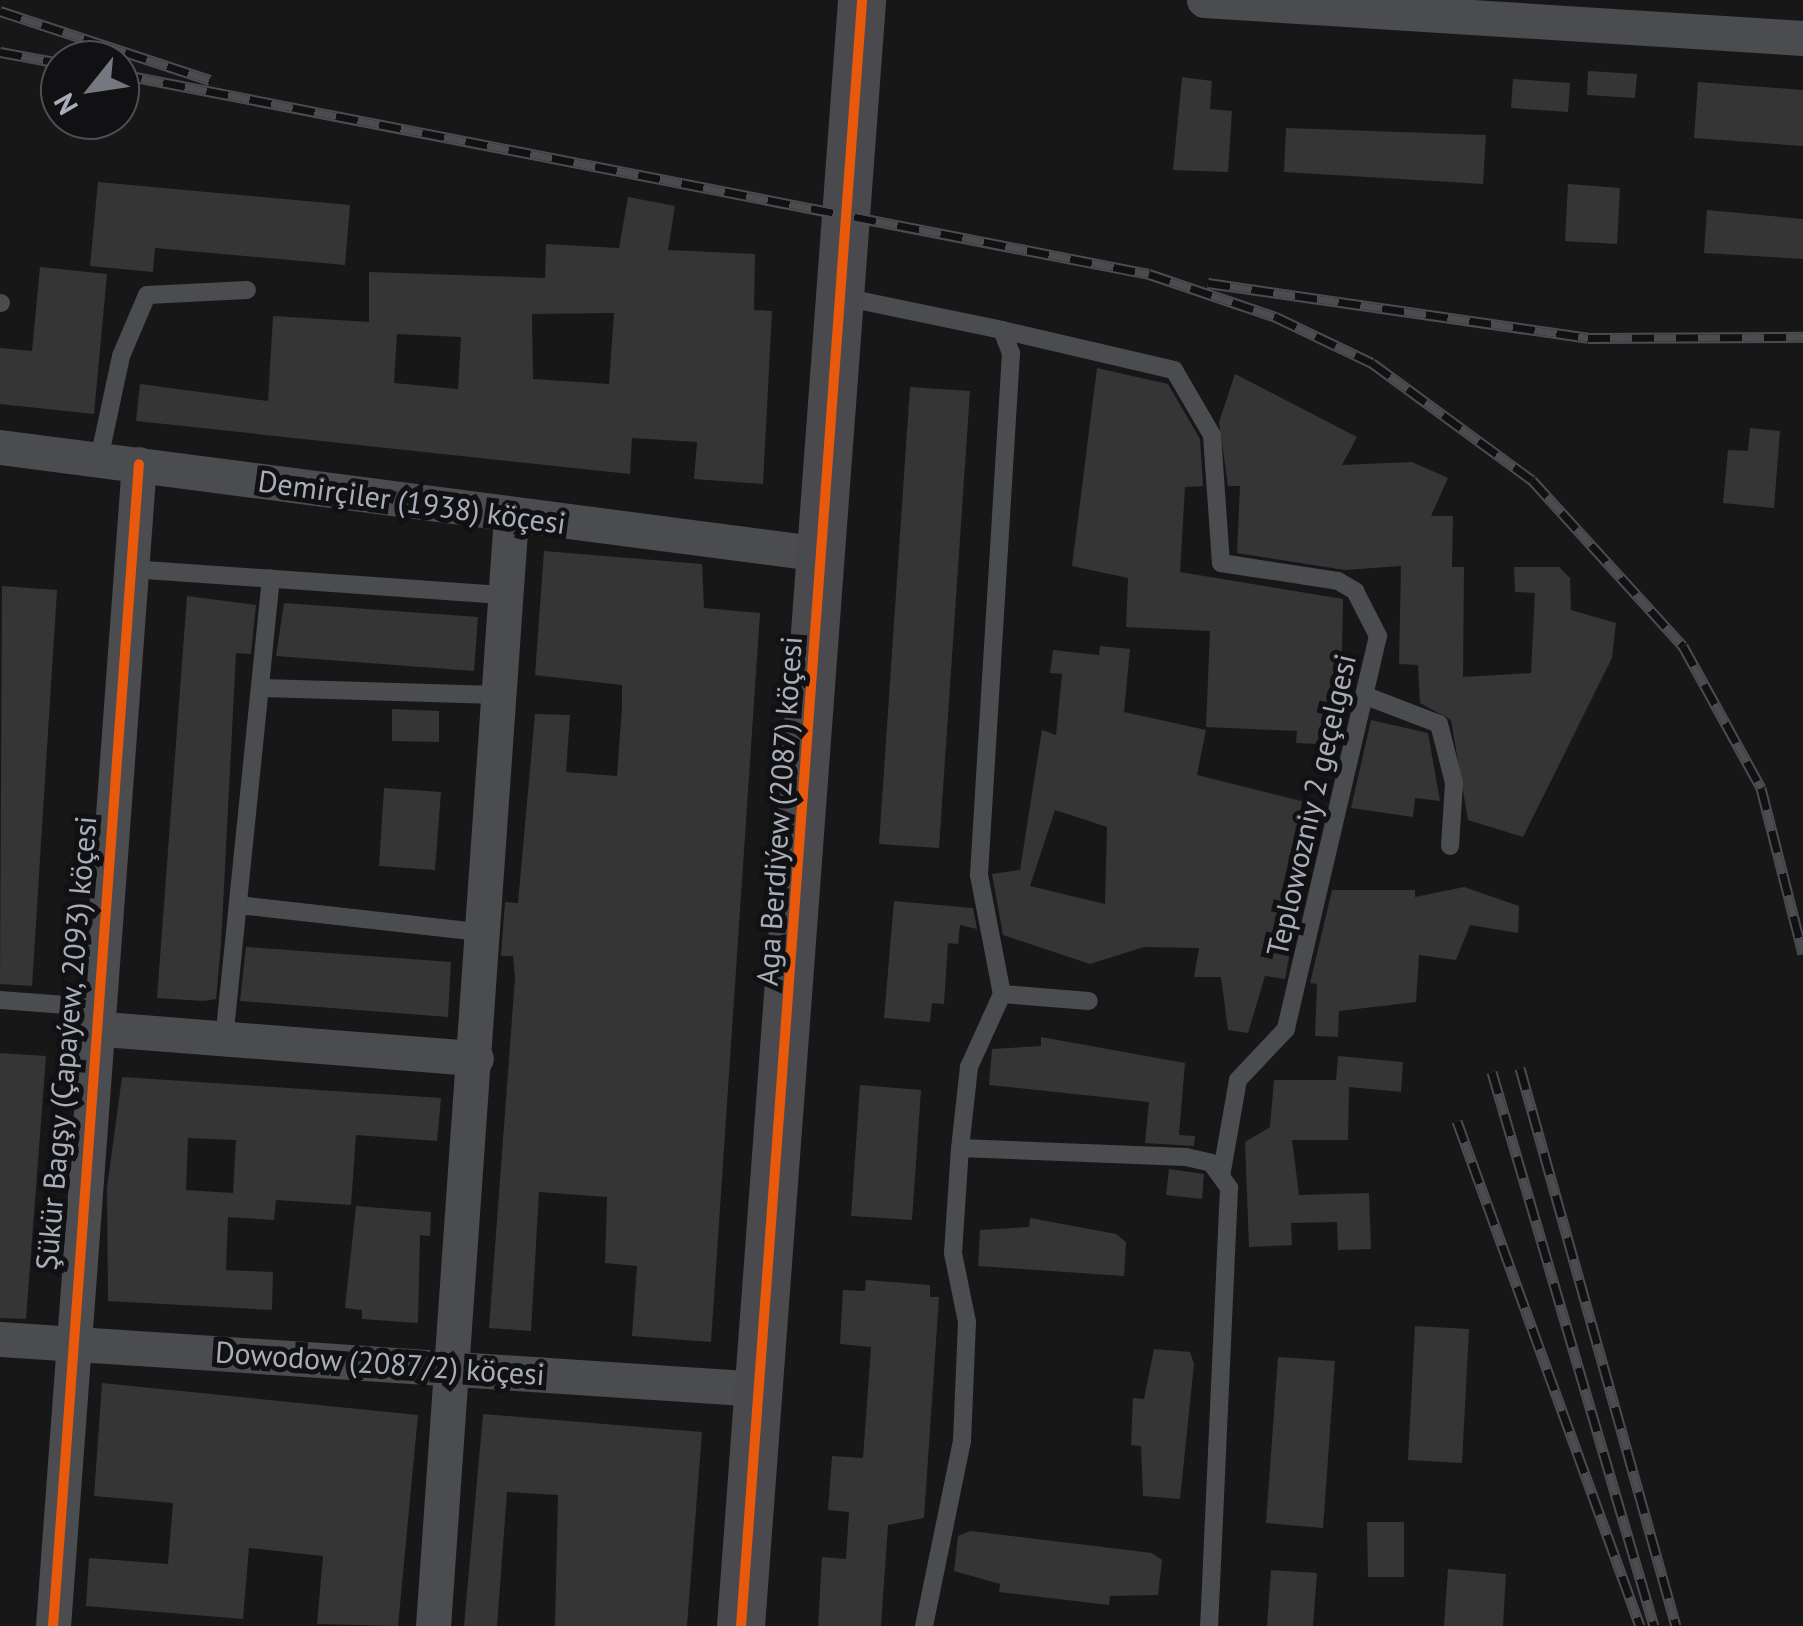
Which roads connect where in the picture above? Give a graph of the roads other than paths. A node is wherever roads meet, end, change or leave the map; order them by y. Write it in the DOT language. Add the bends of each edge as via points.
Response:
graph roads {
  1 [pos="862,0"];
  2 [pos="1204,0"];
  3 [pos="1803,38"];
  4 [pos="247,290"];
  5 [pos="841,296"];
  6 [pos="1002,330"];
  7 [pos="0,447"];
  8 [pos="98,460"];
  9 [pos="139,464"];
  10 [pos="511,516"];
  11 [pos="824,554"];
  12 [pos="131,569"];
  13 [pos="271,578"];
  14 [pos="505,596"];
  15 [pos="262,688"];
  16 [pos="497,695"];
  17 [pos="1366,696"];
  18 [pos="1450,846"];
  19 [pos="238,905"];
  20 [pos="479,932"];
  21 [pos="1002,994"];
  22 [pos="0,1000"];
  23 [pos="1089,1001"];
  24 [pos="91,1028"];
  25 [pos="224,1040"];
  26 [pos="476,1058"];
  27 [pos="960,1148"];
  28 [pos="1221,1176"];
  29 [pos="0,1339"];
  30 [pos="68,1342"];
  31 [pos="454,1368"];
  32 [pos="760,1389"];
  33 [pos="53,1626"];
  34 [pos="433,1626"];
  35 [pos="740,1626"];
  36 [pos="925,1626"];
  37 [pos="1210,1626"];
  1 -- 5 [label="street, Aga Berdiýew (2087) köçesi"];
  2 -- 3 [label="street"];
  4 -- 8 [label="lane" via="147,295"];
  5 -- 6 [label="lane"];
  5 -- 11 [label="street, Aga Berdiýew (2087) köçesi"];
  6 -- 17 [label="lane, Teplowozniy 2 geçelgesi" via="1174,370 1212,435 1220,562 1354,591 1378,636"];
  6 -- 21 [label="lane" via="1014,382 979,875"];
  7 -- 8 [label="street, Demirçiler (1938) köçesi"];
  8 -- 9 [label="street, Demirçiler (1938) köçesi"];
  9 -- 10 [label="street, Demirçiler (1938) köçesi"];
  9 -- 12 [label="street, Şükür Bagşy (Çapaýew, 2093) köçesi"];
  10 -- 11 [label="street, Demirçiler (1938) köçesi"];
  10 -- 14 [label="street"];
  11 -- 32 [label="street, Aga Berdiýew (2087) köçesi"];
  12 -- 13 [label="lane"];
  12 -- 24 [label="street, Şükür Bagşy (Çapaýew, 2093) köçesi"];
  13 -- 14 [label="lane"];
  13 -- 15 [label="lane"];
  14 -- 16 [label="street"];
  15 -- 16 [label="lane"];
  15 -- 19 [label="lane"];
  16 -- 20 [label="street"];
  17 -- 18 [label="lane" via="1438,724 1454,784"];
  17 -- 28 [label="lane, Teplowozniy 2 geçelgesi" via="1342,764 1286,1029 1238,1080"];
  19 -- 20 [label="lane"];
  19 -- 25 [label="lane"];
  20 -- 26 [label="street"];
  21 -- 23 [label="lane"];
  21 -- 27 [label="lane" via="969,1067"];
  22 -- 24 [label="lane" via="66,1005"];
  24 -- 25 [label="street"];
  24 -- 30 [label="street, Şükür Bagşy (Çapaýew, 2093) köçesi"];
  25 -- 26 [label="street"];
  26 -- 31 [label="street"];
  27 -- 28 [label="lane" via="1186,1157"];
  27 -- 36 [label="lane" via="953,1253 968,1322 962,1441"];
  28 -- 37 [label="lane, Teplowozniy 2 geçelgesi" via="1229,1188 1229,1315"];
  29 -- 30 [label="street, Dowodow (2087/2) köçesi"];
  30 -- 31 [label="street, Dowodow (2087/2) köçesi"];
  30 -- 33 [label="street, Şükür Bagşy (Çapaýew, 2093) köçesi"];
  31 -- 32 [label="street, Dowodow (2087/2) köçesi"];
  31 -- 34 [label="street"];
  32 -- 35 [label="street, Aga Berdiýew (2087) köçesi"];
}
